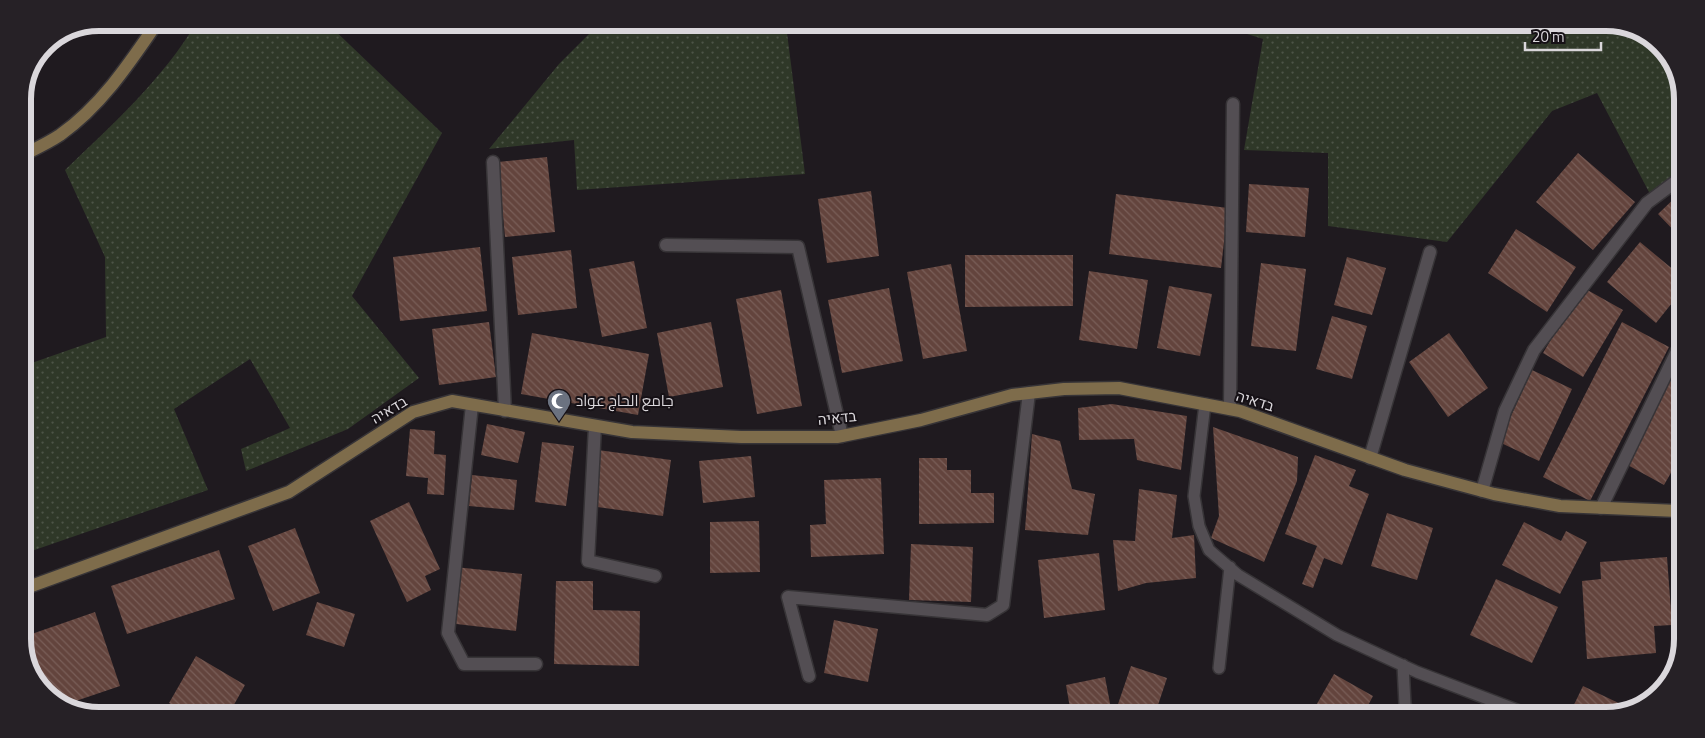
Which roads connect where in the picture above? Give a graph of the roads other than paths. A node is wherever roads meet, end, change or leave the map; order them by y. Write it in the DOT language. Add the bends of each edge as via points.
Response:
graph roads {
  1 [pos="151,31"];
  2 [pos="1233,104"];
  3 [pos="31,151"];
  4 [pos="493,162"];
  5 [pos="1674,184"];
  6 [pos="666,245"];
  7 [pos="1430,252"];
  8 [pos="1674,357"];
  9 [pos="1029,393"];
  10 [pos="1205,404"];
  11 [pos="472,405"];
  12 [pos="1230,409"];
  13 [pos="505,411"];
  14 [pos="595,426"];
  15 [pos="842,436"];
  16 [pos="1370,458"];
  17 [pos="1482,491"];
  18 [pos="1601,508"];
  19 [pos="1674,511"];
  20 [pos="1230,567"];
  21 [pos="655,576"];
  22 [pos="31,586"];
  23 [pos="536,664"];
  24 [pos="1402,665"];
  25 [pos="1219,668"];
  26 [pos="809,676"];
  27 [pos="1406,707"];
  28 [pos="1510,707"];
  1 -- 3 [label="street" via="125,72 96,104 60,135"];
  2 -- 12 [label="street"];
  4 -- 13 [label="street"];
  5 -- 17 [label="street" via="1647,203 1534,350 1505,411"];
  6 -- 15 [label="street" via="798,247"];
  7 -- 16 [label="street"];
  8 -- 18 [label="street"];
  9 -- 10 [label="street, בדאיה" via="1120,388"];
  9 -- 15 [label="street, בדאיה"];
  9 -- 26 [label="street" via="1003,605 987,615 788,597"];
  10 -- 12 [label="street, בדאיה"];
  10 -- 20 [label="lane" via="1194,496 1199,526 1209,550"];
  11 -- 13 [label="street, בדאיה"];
  11 -- 22 [label="street, בדאיה" via="452,401 413,412 289,492"];
  11 -- 23 [label="street" via="448,633 464,664"];
  12 -- 16 [label="street, בדאיה"];
  13 -- 14 [label="street, בדאיה"];
  14 -- 15 [label="street, בדאיה" via="632,432 741,437"];
  14 -- 21 [label="street" via="588,562"];
  16 -- 17 [label="street, בדאיה"];
  17 -- 18 [label="street, בדאיה" via="1560,506"];
  18 -- 19 [label="street, בדאיה"];
  20 -- 24 [label="lane" via="1337,635"];
  20 -- 25 [label="lane"];
  24 -- 27 [label="lane"];
  24 -- 28 [label="lane"];
}
